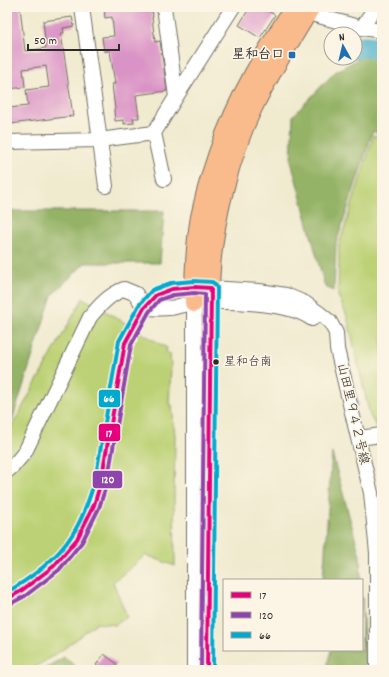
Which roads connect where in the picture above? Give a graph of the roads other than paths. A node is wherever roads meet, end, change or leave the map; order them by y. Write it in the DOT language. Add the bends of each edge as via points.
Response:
graph roads {
  1 [pos="82,7"];
  2 [pos="164,7"];
  3 [pos="233,7"];
  4 [pos="375,7"];
  5 [pos="300,8"];
  6 [pos="356,26"];
  7 [pos="363,26"];
  8 [pos="363,28"];
  9 [pos="382,30"];
  10 [pos="176,97"];
  11 [pos="154,133"];
  12 [pos="99,140"];
  13 [pos="7,142"];
  14 [pos="164,179"];
  15 [pos="106,186"];
  16 [pos="202,295"];
  17 [pos="144,308"];
  18 [pos="382,435"];
  19 [pos="358,438"];
  20 [pos="7,470"];
  21 [pos="7,599"];
  22 [pos="194,670"];
  23 [pos="207,670"];
  24 [pos="377,670"];
  1 -- 12 [label="street"];
  2 -- 10 [label="street"];
  3 -- 10 [label="street"];
  4 -- 7 [label="street"];
  5 -- 6 [label="street"];
  5 -- 16 [label="main road" via="264,55 221,145 200,219"];
  8 -- 9 [label="street"];
  10 -- 11 [label="street"];
  11 -- 12 [label="street"];
  11 -- 14 [label="street"];
  12 -- 13 [label="street"];
  12 -- 15 [label="street"];
  16 -- 17 [label="street, 山田里９４２号線" via="172,289 156,295"];
  16 -- 19 [label="street, 山田里９４２号線" via="259,292 286,295 305,303 330,322 336,333 337,349"];
  16 -- 22 [label="street"];
  16 -- 23 [label="street"];
  17 -- 20 [label="street" via="136,294 124,289 103,301 90,317 25,452"];
  17 -- 21 [label="street, 山田里９４２号線" via="125,344 101,482 94,505 77,539 54,566 21,592"];
  18 -- 19 [label="street"];
  19 -- 24 [label="street, 山田里９４２号線" via="371,493 376,553"];
}
